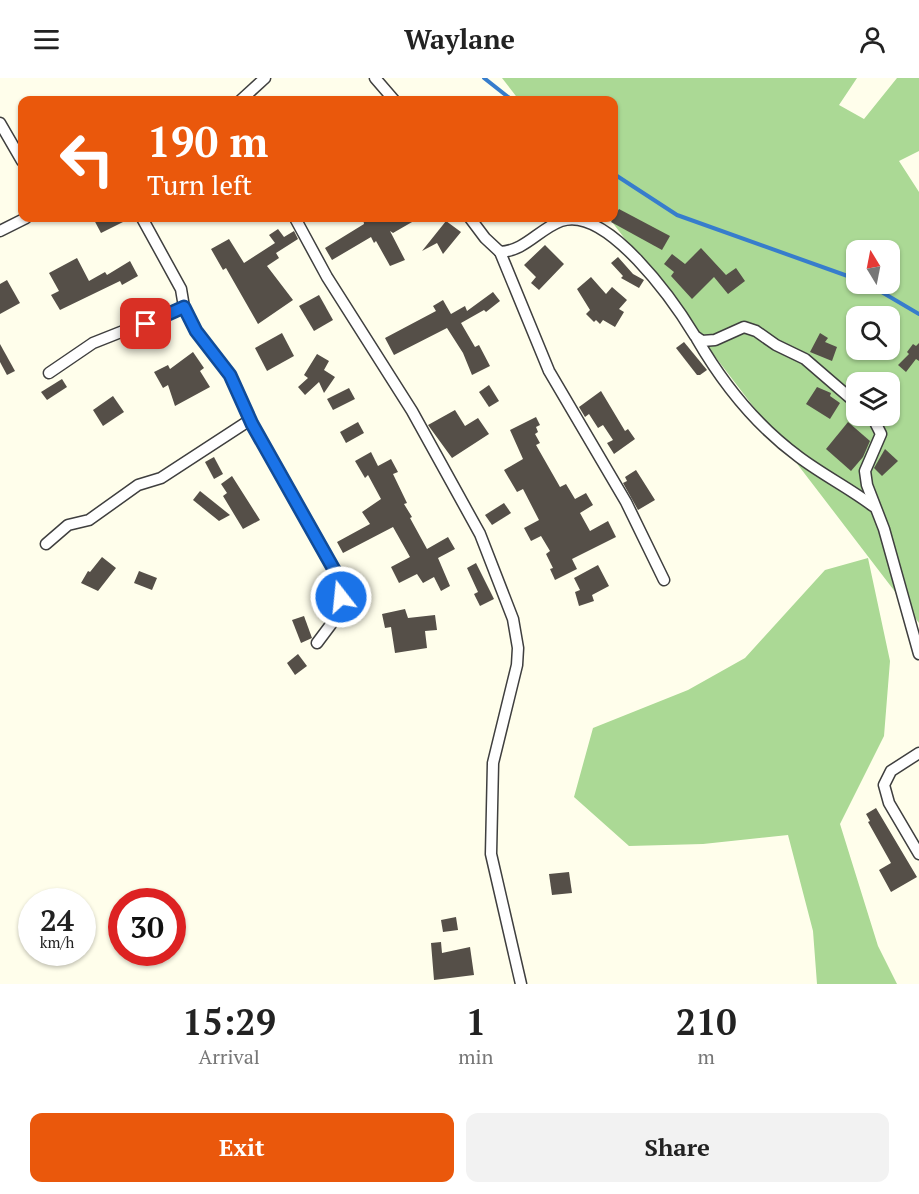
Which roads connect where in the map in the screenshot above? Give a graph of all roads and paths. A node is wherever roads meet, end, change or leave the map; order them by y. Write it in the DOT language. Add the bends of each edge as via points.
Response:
graph roads {
  1 [pos="265,78"];
  2 [pos="375,78"];
  3 [pos="245,96"];
  4 [pos="391,96"];
  5 [pos="0,123"];
  6 [pos="18,154"];
  7 [pos="18,222"];
  8 [pos="144,222"];
  9 [pos="297,222"];
  10 [pos="473,222"];
  11 [pos="560,222"];
  12 [pos="587,222"];
  13 [pos="0,231"];
  14 [pos="500,252"];
  15 [pos="184,307"];
  16 [pos="695,336"];
  17 [pos="49,373"];
  18 [pos="846,395"];
  19 [pos="250,420"];
  20 [pos="877,426"];
  21 [pos="875,508"];
  22 [pos="46,544"];
  23 [pos="664,580"];
  24 [pos="317,643"];
  25 [pos="919,654"];
  26 [pos="919,753"];
  27 [pos="919,854"];
  28 [pos="521,984"];
  1 -- 3 [label="street"];
  2 -- 4 [label="street"];
  5 -- 6 [label="street"];
  7 -- 13 [label="street"];
  8 -- 15 [label="street" via="181,289"];
  9 -- 28 [label="street" via="327,277 412,411 480,534 513,619 517,665 493,764 491,854"];
  10 -- 14 [label="street"];
  11 -- 14 [label="street" via="517,250"];
  12 -- 16 [label="street" via="639,262"];
  14 -- 23 [label="street" via="549,371 626,502"];
  15 -- 17 [label="street" via="93,343"];
  15 -- 19 [label="street" via="196,331 230,375"];
  16 -- 18 [label="street" via="707,343 744,327 756,331 805,359"];
  16 -- 21 [label="street" via="730,390 764,425 797,456"];
  19 -- 22 [label="street" via="161,478 138,485 89,520 68,525"];
  19 -- 24 [label="street" via="341,582 341,611"];
  20 -- 21 [label="street" via="881,434 865,471"];
  21 -- 25 [label="street"];
  26 -- 27 [label="street" via="891,771 884,784 889,803"];
}
